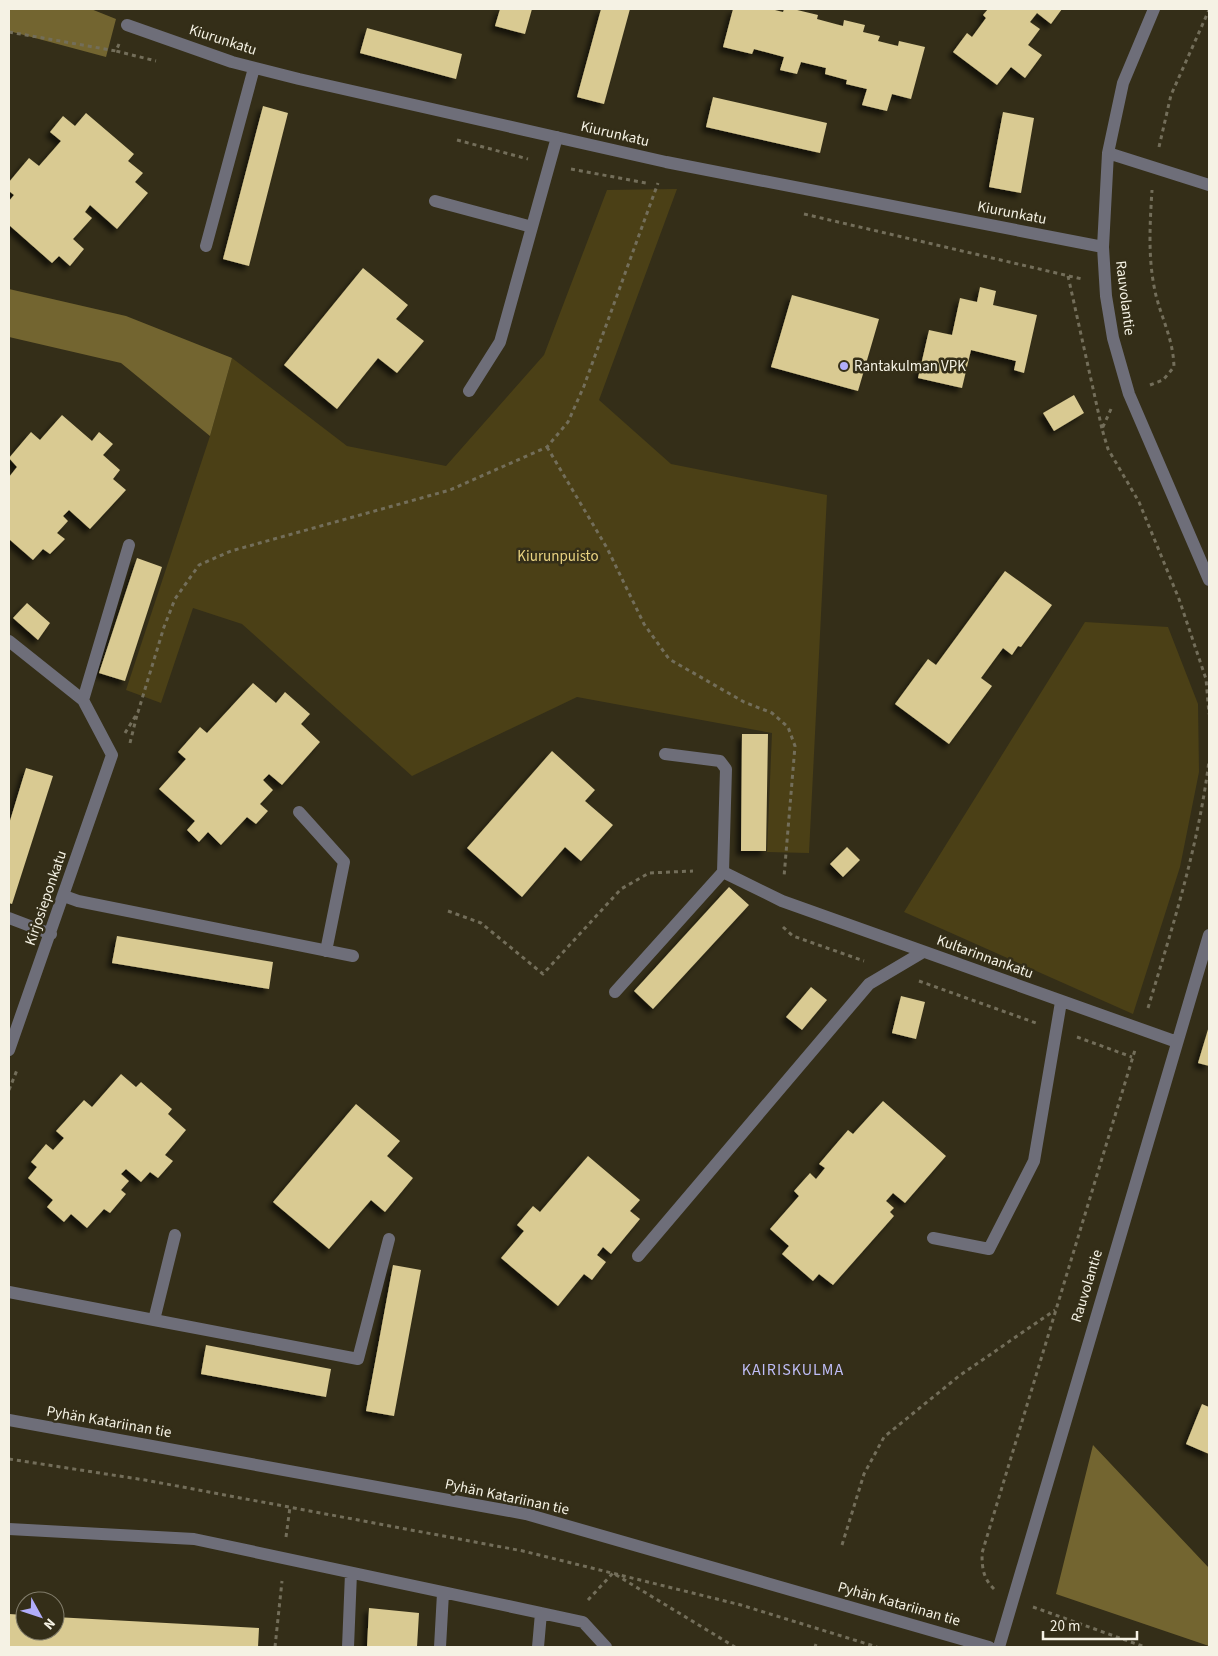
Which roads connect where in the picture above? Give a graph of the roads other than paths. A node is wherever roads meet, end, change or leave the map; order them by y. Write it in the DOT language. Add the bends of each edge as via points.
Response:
graph roads {
  1 [pos="1154,9"];
  2 [pos="127,25"];
  3 [pos="254,68"];
  4 [pos="557,138"];
  5 [pos="1108,154"];
  6 [pos="1209,185"];
  7 [pos="435,201"];
  8 [pos="532,226"];
  9 [pos="206,246"];
  10 [pos="1103,247"];
  11 [pos="469,391"];
  12 [pos="129,545"];
  13 [pos="1209,580"];
  14 [pos="9,641"];
  15 [pos="83,700"];
  16 [pos="666,754"];
  17 [pos="299,812"];
  18 [pos="723,872"];
  19 [pos="64,896"];
  20 [pos="9,918"];
  21 [pos="51,934"];
  22 [pos="1209,935"];
  23 [pos="326,951"];
  24 [pos="923,952"];
  25 [pos="353,956"];
  26 [pos="615,992"];
  27 [pos="1061,1002"];
  28 [pos="12,1032"];
  29 [pos="1177,1042"];
  30 [pos="9,1050"];
  31 [pos="176,1235"];
  32 [pos="933,1238"];
  33 [pos="389,1239"];
  34 [pos="638,1256"];
  35 [pos="9,1292"];
  36 [pos="154,1320"];
  37 [pos="9,1420"];
  38 [pos="9,1529"];
  39 [pos="352,1573"];
  40 [pos="443,1593"];
  41 [pos="541,1613"];
  42 [pos="348,1647"];
  43 [pos="440,1647"];
  44 [pos="538,1647"];
  45 [pos="606,1647"];
  46 [pos="989,1647"];
  47 [pos="999,1647"];
  1 -- 5 [label="street, Rauvolantie" via="1123,82"];
  2 -- 3 [label="street, Kiurunkatu"];
  3 -- 4 [label="street, Kiurunkatu"];
  3 -- 9 [label="street"];
  4 -- 8 [label="street"];
  4 -- 10 [label="street, Kiurunkatu"];
  5 -- 6 [label="street"];
  5 -- 10 [label="street, Rauvolantie"];
  7 -- 8 [label="street"];
  8 -- 11 [label="street" via="500,342"];
  10 -- 13 [label="street, Rauvolantie" via="1110,321 1129,394"];
  12 -- 15 [label="street"];
  14 -- 15 [label="street"];
  15 -- 19 [label="street, Kirjosieponkatu" via="112,755"];
  16 -- 18 [label="street" via="720,761 726,769"];
  17 -- 23 [label="street" via="344,862"];
  18 -- 24 [label="street, Kultarinnankatu" via="782,901"];
  18 -- 26 [label="street"];
  19 -- 21 [label="street, Kirjosieponkatu"];
  19 -- 23 [label="street"];
  20 -- 21 [label="street"];
  21 -- 28 [label="street, Kirjosieponkatu"];
  22 -- 29 [label="street, Rauvolantie"];
  23 -- 25 [label="street"];
  24 -- 27 [label="street, Kultarinnankatu"];
  24 -- 34 [label="street" via="869,984"];
  27 -- 29 [label="street, Kultarinnankatu"];
  27 -- 32 [label="street" via="1034,1161 989,1249"];
  28 -- 30 [label="street, Kirjosieponkatu"];
  29 -- 47 [label="street, Rauvolantie"];
  31 -- 36 [label="street"];
  33 -- 36 [label="street" via="358,1360"];
  35 -- 36 [label="street"];
  37 -- 46 [label="street, Pyhän Katariinan tie" via="526,1514"];
  38 -- 39 [label="street" via="194,1540"];
  39 -- 40 [label="street"];
  39 -- 42 [label="street"];
  40 -- 41 [label="street"];
  40 -- 43 [label="street"];
  41 -- 44 [label="street"];
  41 -- 45 [label="street" via="583,1622"];
}
